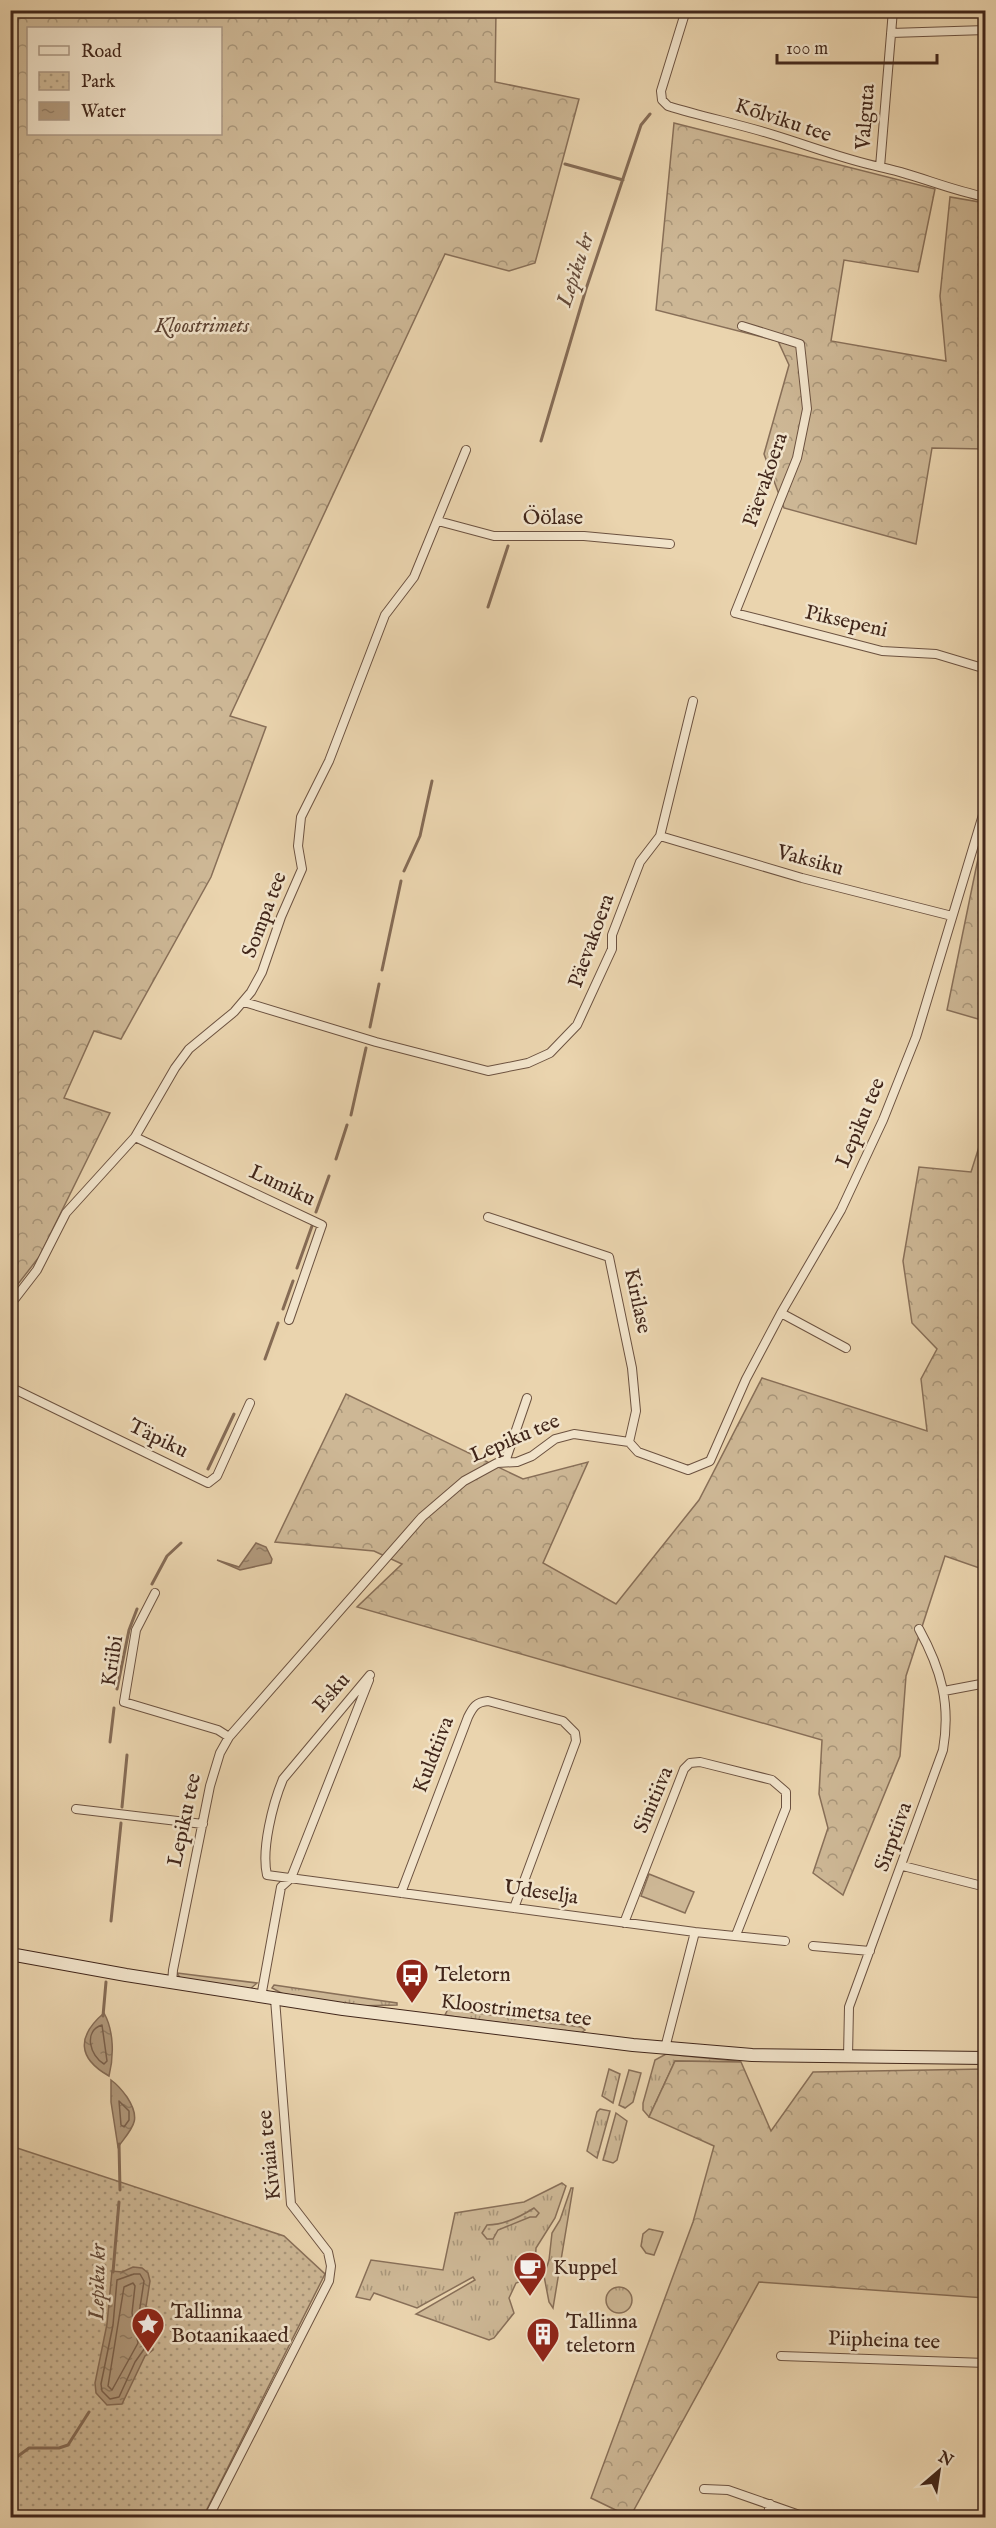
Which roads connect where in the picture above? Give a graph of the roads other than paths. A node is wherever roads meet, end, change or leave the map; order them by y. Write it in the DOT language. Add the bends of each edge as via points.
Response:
graph roads {
  1 [pos="686,10"];
  2 [pos="893,10"];
  3 [pos="981,31"];
  4 [pos="891,33"];
  5 [pos="880,167"];
  6 [pos="986,197"];
  7 [pos="742,326"];
  8 [pos="466,450"];
  9 [pos="438,521"];
  10 [pos="670,544"];
  11 [pos="735,613"];
  12 [pos="986,669"];
  13 [pos="693,701"];
  14 [pos="986,806"];
  15 [pos="660,836"];
  16 [pos="952,916"];
  17 [pos="244,1002"];
  18 [pos="135,1137"];
  19 [pos="488,1217"];
  20 [pos="10,1305"];
  21 [pos="781,1313"];
  22 [pos="289,1320"];
  23 [pos="846,1348"];
  24 [pos="10,1388"];
  25 [pos="527,1398"];
  26 [pos="250,1403"];
  27 [pos="629,1442"];
  28 [pos="505,1462"];
  29 [pos="155,1593"];
  30 [pos="919,1629"];
  31 [pos="986,1683"];
  32 [pos="945,1691"];
  33 [pos="229,1737"];
  34 [pos="76,1809"];
  35 [pos="203,1824"];
  36 [pos="903,1866"];
  37 [pos="291,1878"];
  38 [pos="986,1887"];
  39 [pos="401,1893"];
  40 [pos="514,1908"];
  41 [pos="624,1923"];
  42 [pos="695,1932"];
  43 [pos="736,1935"];
  44 [pos="786,1941"];
  45 [pos="813,1946"];
  46 [pos="870,1951"];
  47 [pos="10,1954"];
  48 [pos="172,1983"];
  49 [pos="261,1997"];
  50 [pos="275,1999"];
  51 [pos="664,2048"];
  52 [pos="848,2057"];
  53 [pos="986,2058"];
  54 [pos="781,2356"];
  55 [pos="986,2363"];
  56 [pos="704,2489"];
  57 [pos="770,2504"];
  58 [pos="208,2517"];
  59 [pos="767,2517"];
  60 [pos="808,2517"];
  1 -- 5 [label="street, Kõlviku tee" via="661,91 668,106 758,130 861,165"];
  2 -- 4 [label="street, Valguta"];
  3 -- 4 [label="street"];
  4 -- 5 [label="street, Valguta"];
  5 -- 6 [label="street, Kõlviku tee"];
  7 -- 11 [label="street, Päevakoera" via="800,344 807,409 797,458"];
  8 -- 9 [label="street, Sompa tee"];
  9 -- 10 [label="street, Öölase" via="494,536 584,536"];
  9 -- 17 [label="street, Sompa tee" via="414,578 385,615 328,761 301,817 298,846 302,869 262,972"];
  11 -- 12 [label="street, Piksepeni" via="882,651 936,654"];
  13 -- 15 [label="street, Päevakoera"];
  14 -- 16 [label="street, Lepiku tee"];
  15 -- 16 [label="street, Vaksiku"];
  15 -- 17 [label="street, Päevakoera" via="640,862 612,935 612,949 577,1025 550,1053 528,1063 488,1071"];
  16 -- 21 [label="street, Lepiku tee" via="916,1037 883,1120 841,1210"];
  17 -- 18 [label="street, Sompa tee" via="189,1049"];
  18 -- 20 [label="street, Sompa tee" via="76,1200 37,1270"];
  18 -- 22 [label="street, Lumiku" via="322,1225"];
  19 -- 27 [label="street, Kirilase" via="609,1257 632,1368 636,1411"];
  21 -- 23 [label="street"];
  21 -- 27 [label="street, Lepiku tee" via="746,1379 710,1461 688,1470 638,1452"];
  24 -- 26 [label="street, Täpiku" via="208,1483 218,1476"];
  25 -- 28 [label="street"];
  27 -- 28 [label="street, Lepiku tee" via="574,1434 555,1438 532,1456"];
  28 -- 33 [label="street, Lepiku tee" via="464,1481 422,1517"];
  29 -- 33 [label="street, Kriibi" via="136,1629 124,1702 218,1730"];
  30 -- 32 [label="street, Sirptiiva" via="935,1658"];
  31 -- 32 [label="street"];
  32 -- 36 [label="street, Sirptiiva" via="948,1723 943,1750"];
  33 -- 35 [label="street, Lepiku tee" via="215,1766"];
  34 -- 35 [label="street"];
  35 -- 48 [label="street, Lepiku tee"];
  36 -- 38 [label="street"];
  36 -- 46 [label="street, Sirptiiva"];
  37 -- 37 [label="street, Esku" via="354,1720 370,1675 283,1779 277,1793 264,1862 267,1875"];
  37 -- 39 [label="street, Udeselja"];
  37 -- 49 [label="street, Esku" via="281,1887"];
  39 -- 40 [label="street, Udeselja"];
  39 -- 40 [label="street, Kuldtiiva" via="468,1717 473,1707 488,1701 563,1722 575,1733 576,1741"];
  40 -- 41 [label="street, Udeselja"];
  41 -- 42 [label="street, Udeselja"];
  41 -- 43 [label="street, Sinitiiva" via="684,1769 690,1763 700,1762 772,1780 786,1792 786,1808"];
  42 -- 43 [label="street, Udeselja"];
  42 -- 51 [label="street"];
  43 -- 44 [label="street, Udeselja"];
  45 -- 46 [label="street"];
  46 -- 52 [label="street, Sirptiiva" via="849,2007"];
  47 -- 48 [label="main road, Kloostrimetsa tee"];
  48 -- 49 [label="main road, Kloostrimetsa tee"];
  49 -- 50 [label="main road, Kloostrimetsa tee"];
  50 -- 51 [label="main road, Kloostrimetsa tee"];
  50 -- 58 [label="street, Kiviaia tee" via="291,2204 328,2252 331,2266 329,2281"];
  51 -- 52 [label="main road, Kloostrimetsa tee"];
  52 -- 53 [label="main road, Kloostrimetsa tee"];
  54 -- 55 [label="street, Piipheina tee"];
  56 -- 57 [label="street" via="728,2490"];
  57 -- 59 [label="street"];
  57 -- 60 [label="street"];
}
